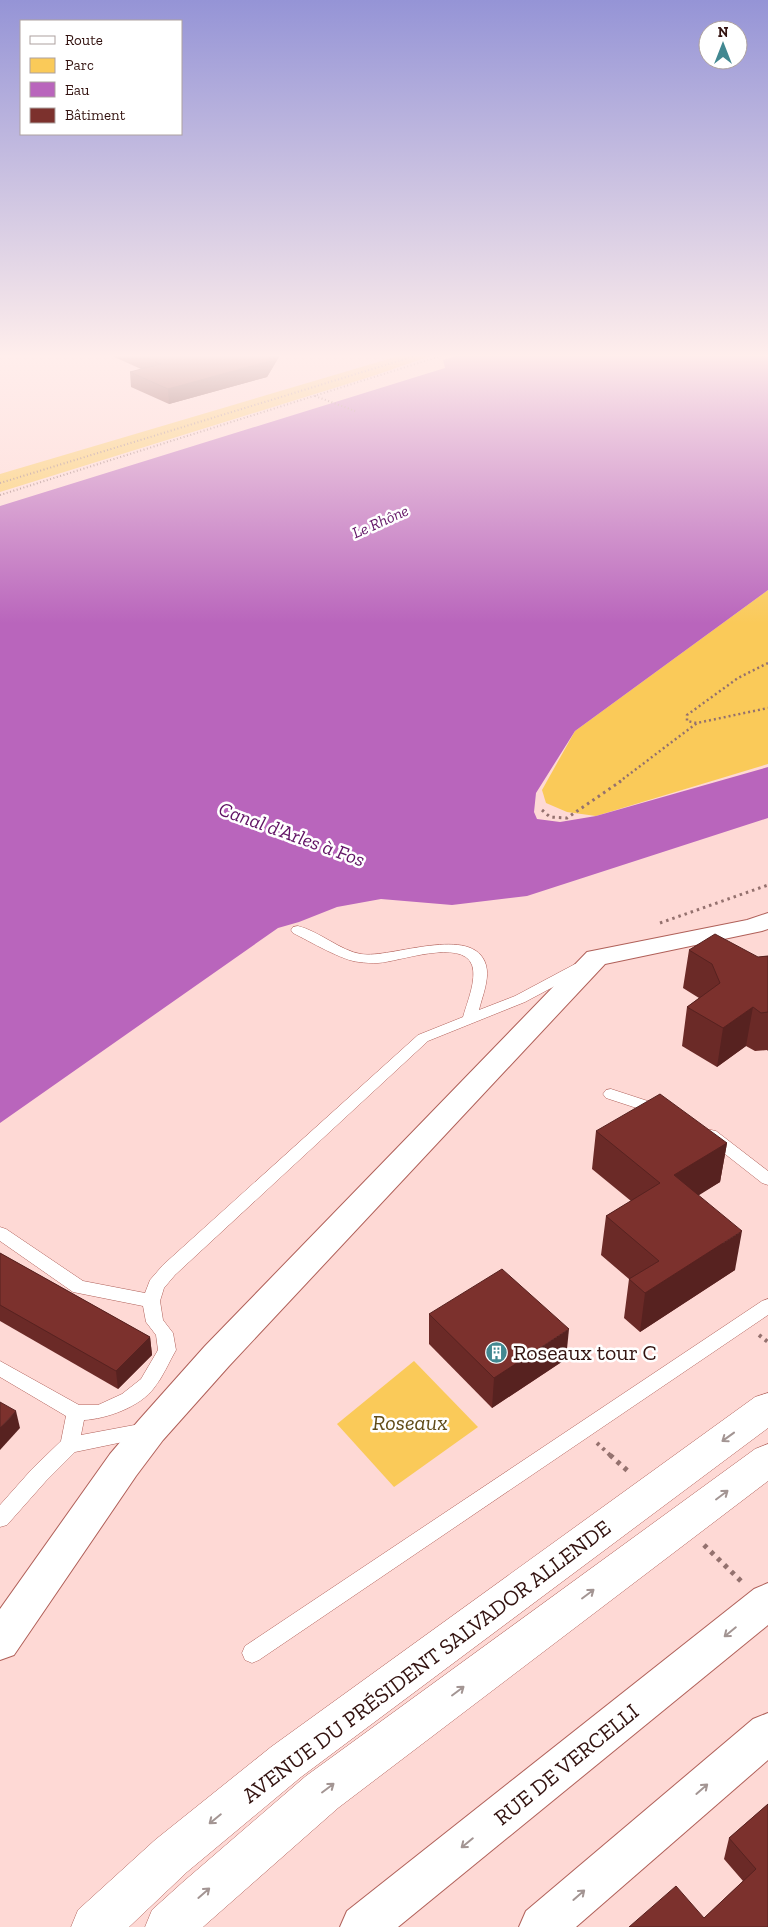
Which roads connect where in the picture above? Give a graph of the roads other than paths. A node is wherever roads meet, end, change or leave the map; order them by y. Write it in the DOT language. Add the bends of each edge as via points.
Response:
graph roads {
  1 [pos="768,921"];
  2 [pos="298,930"];
  3 [pos="596,958"];
  4 [pos="468,1020"];
  5 [pos="611,1094"];
  6 [pos="670,1114"];
  7 [pos="700,1128"];
  8 [pos="768,1179"];
  9 [pos="0,1233"];
  10 [pos="151,1301"];
  11 [pos="768,1306"];
  12 [pos="0,1368"];
  13 [pos="768,1408"];
  14 [pos="76,1414"];
  15 [pos="151,1430"];
  16 [pos="70,1446"];
  17 [pos="768,1460"];
  18 [pos="0,1519"];
  19 [pos="766,1603"];
  20 [pos="0,1642"];
  21 [pos="252,1653"];
  22 [pos="768,1733"];
  23 [pos="95,1927"];
  24 [pos="169,1927"];
  25 [pos="364,1927"];
  26 [pos="542,1927"];
  1 -- 3 [label="street"];
  2 -- 4 [label="lane" via="358,958 378,959 436,948 457,949 472,955 479,965 479,983"];
  3 -- 4 [label="lane" via="520,999"];
  3 -- 15 [label="street" via="217,1356"];
  4 -- 10 [label="lane" via="424,1038 169,1270 156,1286"];
  5 -- 6 [label="lane"];
  7 -- 8 [label="lane"];
  9 -- 10 [label="lane" via="79,1287"];
  10 -- 14 [label="lane" via="155,1322 164,1333 167,1350 147,1384 128,1399 100,1412"];
  11 -- 21 [label="lane"];
  12 -- 14 [label="lane"];
  13 -- 23 [label="street, AVENUE DU PRÉSIDENT SALVADOR ALLENDE, one-way" via="286,1762 171,1856"];
  14 -- 16 [label="lane"];
  15 -- 16 [label="lane"];
  15 -- 20 [label="street" via="123,1465"];
  16 -- 18 [label="lane"];
  24 -- 17 [label="street, one-way" via="322,1792"];
  19 -- 25 [label="street, RUE DE VERCELLI, one-way"];
  26 -- 22 [label="street, one-way"];
}
